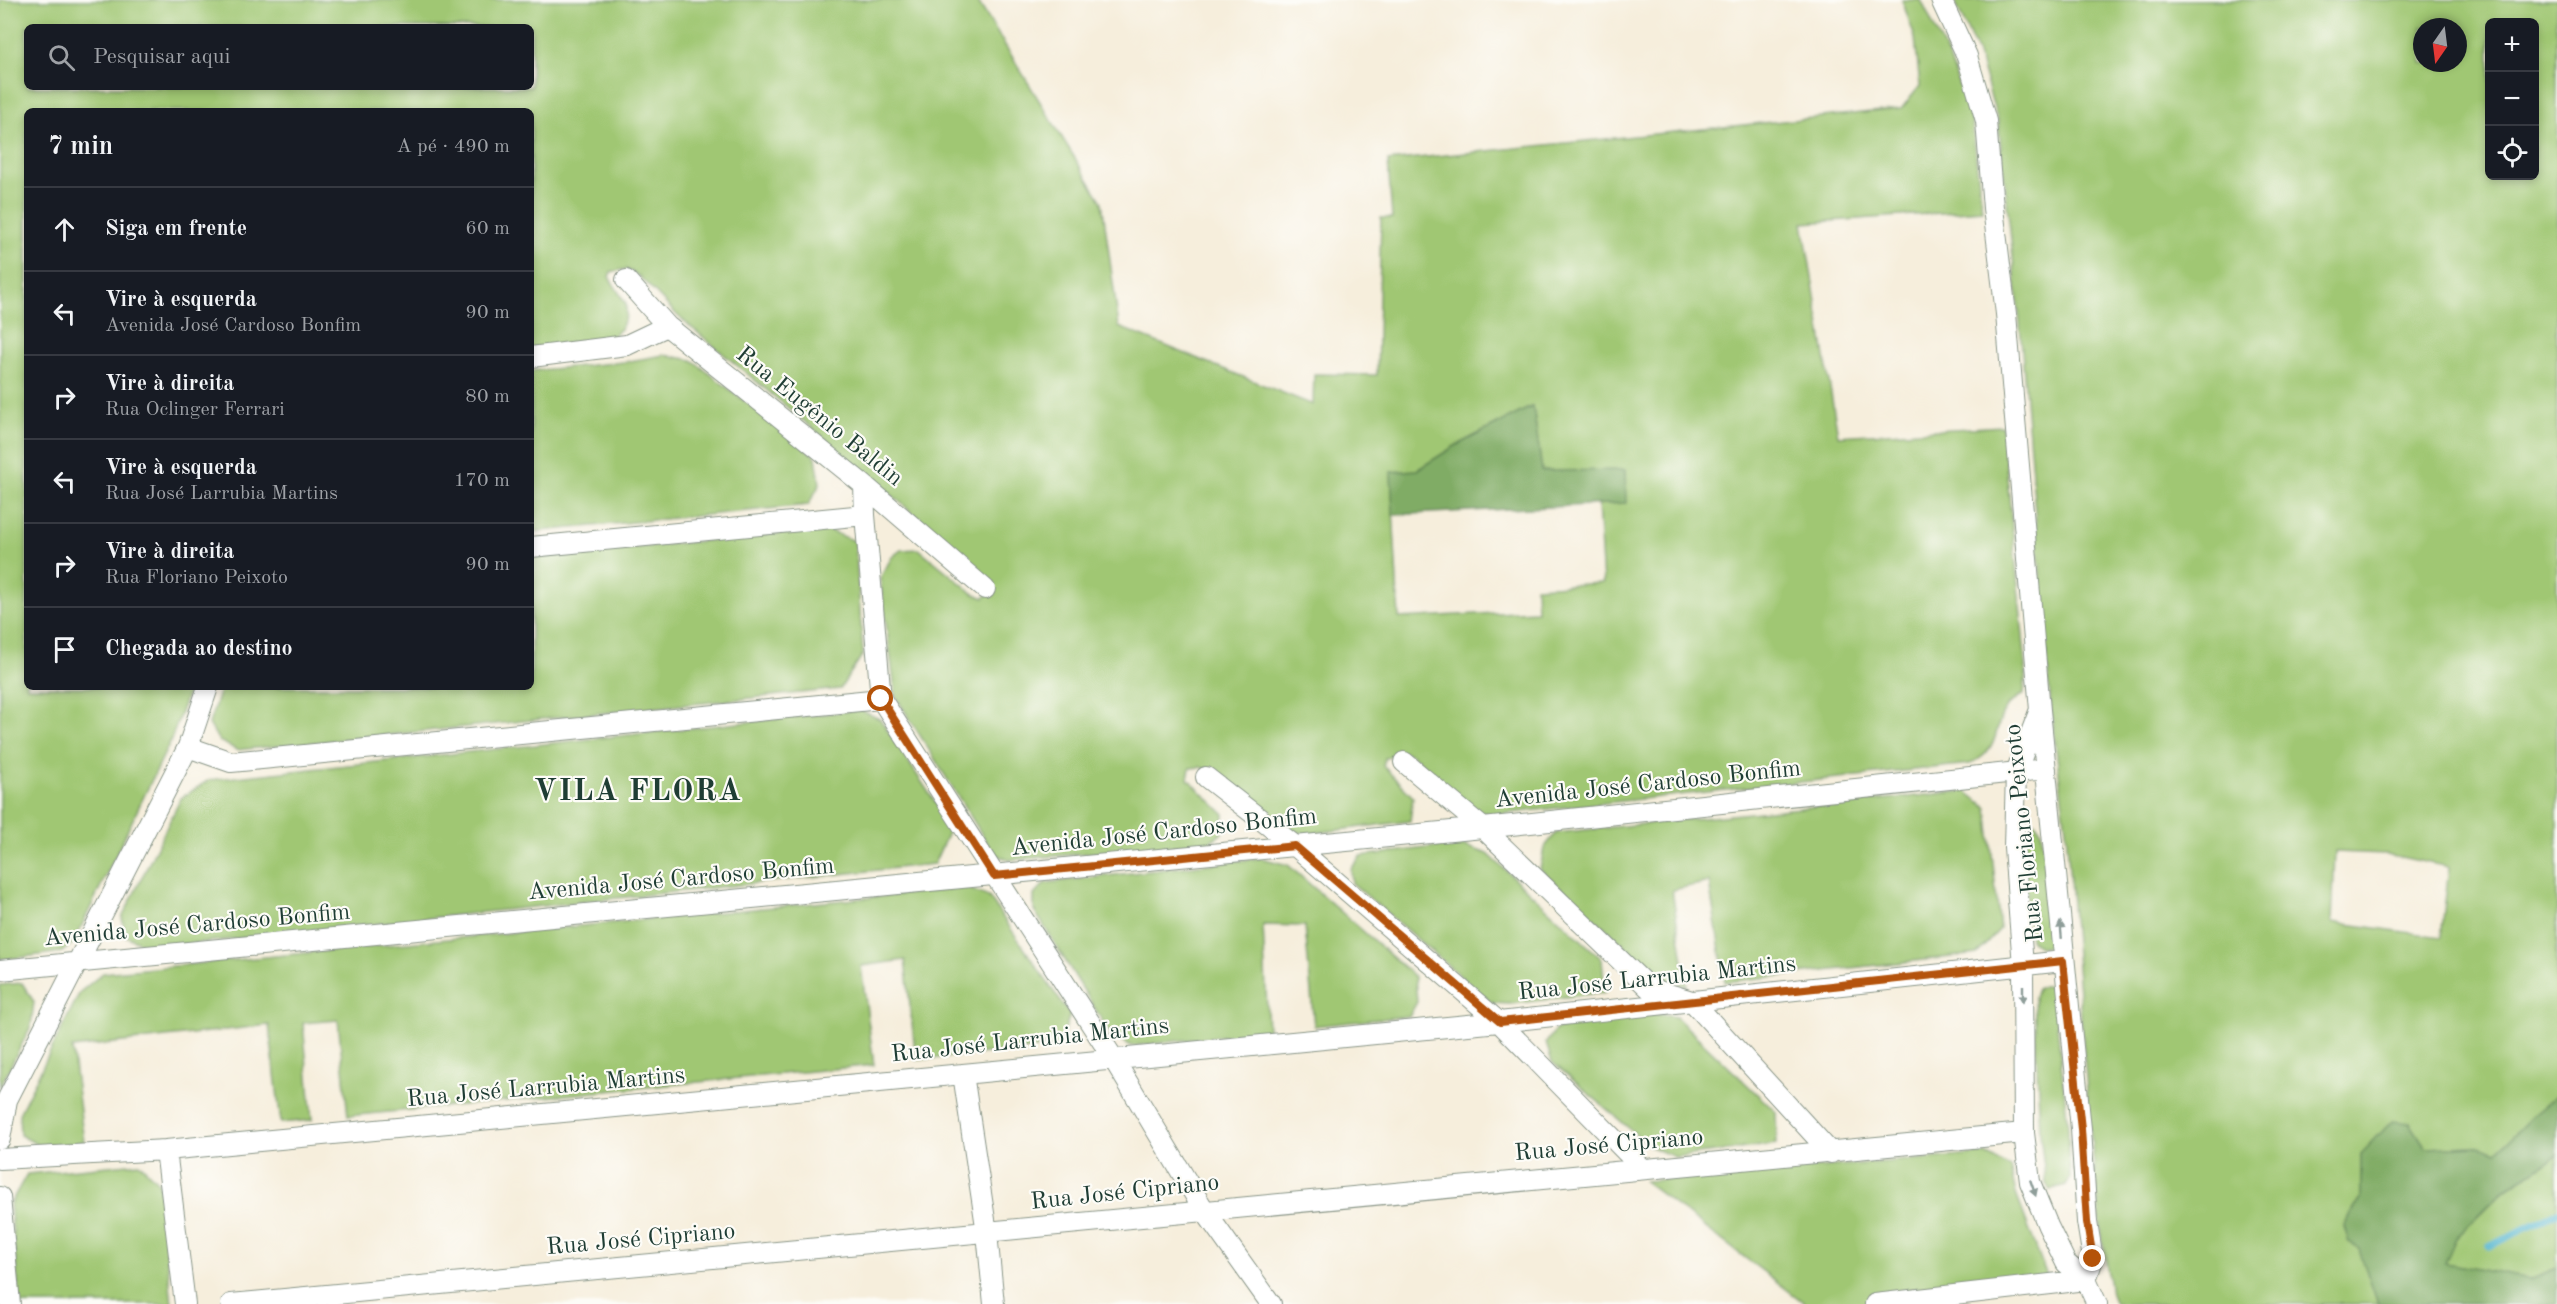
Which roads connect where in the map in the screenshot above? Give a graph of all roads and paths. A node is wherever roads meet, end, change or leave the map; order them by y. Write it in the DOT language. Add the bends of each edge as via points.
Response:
graph roads {
  1 [pos="1941,0"];
  2 [pos="626,280"];
  3 [pos="667,326"];
  4 [pos="534,357"];
  5 [pos="864,485"];
  6 [pos="865,515"];
  7 [pos="534,547"];
  8 [pos="985,589"];
  9 [pos="207,690"];
  10 [pos="881,699"];
  11 [pos="2040,710"];
  12 [pos="188,747"];
  13 [pos="1404,762"];
  14 [pos="2046,769"];
  15 [pos="2016,772"];
  16 [pos="1206,777"];
  17 [pos="1483,828"];
  18 [pos="1295,846"];
  19 [pos="994,876"];
  20 [pos="2063,961"];
  21 [pos="79,963"];
  22 [pos="2023,966"];
  23 [pos="0,970"];
  24 [pos="1692,1001"];
  25 [pos="1500,1022"];
  26 [pos="1113,1058"];
  27 [pos="963,1074"];
  28 [pos="2024,1133"];
  29 [pos="0,1139"];
  30 [pos="166,1150"];
  31 [pos="1831,1153"];
  32 [pos="0,1159"];
  33 [pos="1642,1168"];
  34 [pos="0,1197"];
  35 [pos="1204,1210"];
  36 [pos="987,1233"];
  37 [pos="2086,1280"];
  38 [pos="10,1304"];
  39 [pos="185,1304"];
  40 [pos="231,1304"];
  41 [pos="994,1304"];
  42 [pos="1271,1304"];
  43 [pos="1875,1304"];
  44 [pos="2097,1304"];
  1 -- 11 [label="street" via="1967,56 1986,121"];
  2 -- 3 [label="street, Rua Eugênio Baldin"];
  3 -- 4 [label="street" via="627,345"];
  3 -- 5 [label="street, Rua Eugênio Baldin"];
  5 -- 6 [label="street"];
  5 -- 8 [label="street, Rua Eugênio Baldin"];
  6 -- 7 [label="street"];
  6 -- 10 [label="street"];
  9 -- 12 [label="street"];
  10 -- 12 [label="street" via="231,762"];
  10 -- 19 [label="street"];
  11 -- 14 [label="street, Rua Floriano Peixoto"];
  11 -- 15 [label="street, Rua Floriano Peixoto"];
  12 -- 21 [label="street"];
  13 -- 17 [label="street"];
  14 -- 15 [label="street, Avenida José Cardoso Bonfim"];
  20 -- 14 [label="street, Rua Floriano Peixoto, one-way"];
  15 -- 17 [label="street, Avenida José Cardoso Bonfim"];
  15 -- 22 [label="street, Rua Floriano Peixoto" via="2014,847"];
  16 -- 18 [label="street"];
  17 -- 18 [label="street, Avenida José Cardoso Bonfim"];
  17 -- 24 [label="street" via="1649,988"];
  18 -- 19 [label="street, Avenida José Cardoso Bonfim"];
  18 -- 25 [label="street"];
  19 -- 21 [label="street, Avenida José Cardoso Bonfim"];
  19 -- 26 [label="street"];
  20 -- 22 [label="street, Rua José Larrubia Martins"];
  20 -- 37 [label="street, Rua Floriano Peixoto" via="2093,1259"];
  21 -- 23 [label="street, Avenida José Cardoso Bonfim"];
  21 -- 29 [label="street" via="7,1100"];
  22 -- 24 [label="street, Rua José Larrubia Martins"];
  22 -- 28 [label="street, Rua Floriano Peixoto, one-way"];
  24 -- 25 [label="street, Rua José Larrubia Martins"];
  24 -- 31 [label="street"];
  25 -- 26 [label="street, Rua José Larrubia Martins"];
  25 -- 33 [label="street"];
  26 -- 27 [label="street, Rua José Larrubia Martins"];
  26 -- 35 [label="street"];
  27 -- 30 [label="street, Rua José Larrubia Martins"];
  27 -- 36 [label="street"];
  28 -- 31 [label="street, Rua José Cipriano"];
  28 -- 37 [label="street, Rua Floriano Peixoto, one-way" via="2031,1182 2048,1226 2066,1263"];
  30 -- 32 [label="street, Rua José Larrubia Martins"];
  30 -- 39 [label="street"];
  31 -- 33 [label="street, Rua José Cipriano"];
  33 -- 35 [label="street, Rua José Cipriano"];
  34 -- 38 [label="street"];
  35 -- 36 [label="street, Rua José Cipriano"];
  35 -- 42 [label="street"];
  36 -- 40 [label="street, Rua José Cipriano"];
  36 -- 41 [label="street"];
  37 -- 43 [label="street"];
  37 -- 44 [label="street, Rua Floriano Peixoto"];
}
